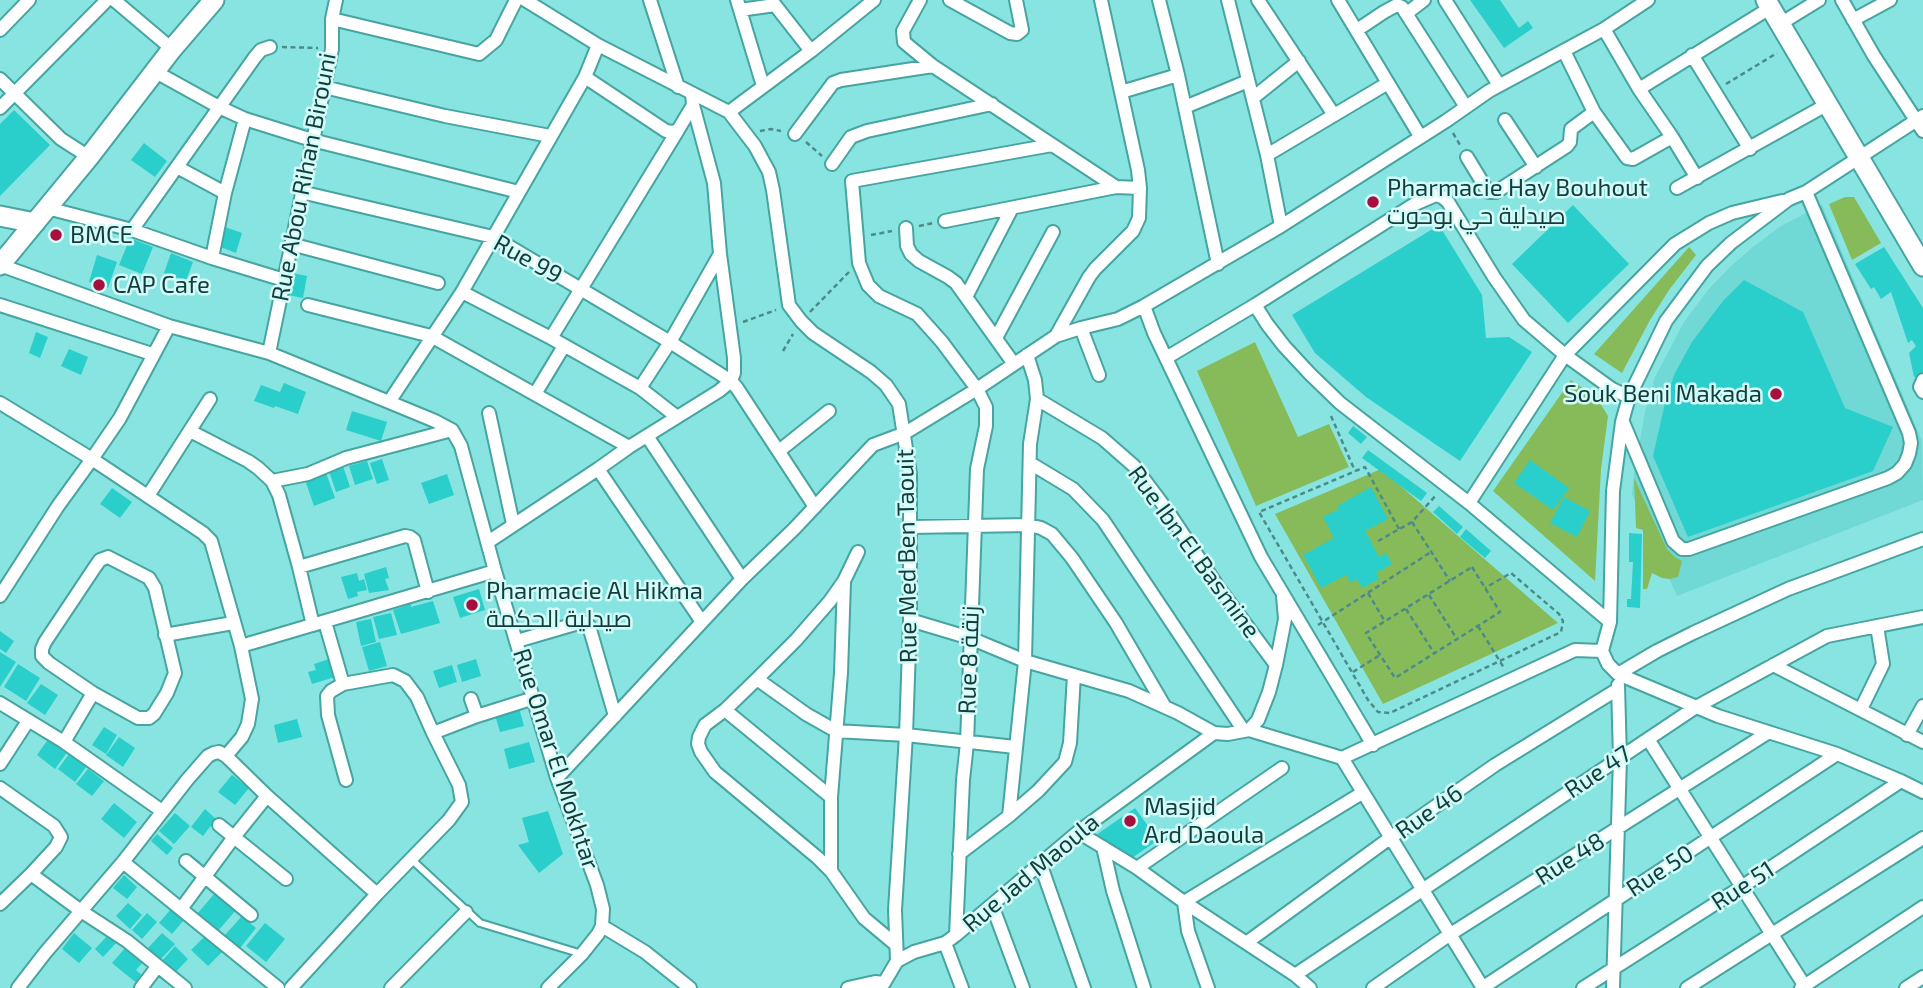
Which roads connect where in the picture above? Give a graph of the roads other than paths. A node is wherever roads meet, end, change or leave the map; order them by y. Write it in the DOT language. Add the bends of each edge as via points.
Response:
graph roads {
  1 [pos="29,0"];
  2 [pos="107,0"];
  3 [pos="114,0"];
  4 [pos="214,0"];
  5 [pos="336,0"];
  6 [pos="516,0"];
  7 [pos="525,0"];
  8 [pos="650,0"];
  9 [pos="920,0"];
  10 [pos="950,0"];
  11 [pos="1016,0"];
  12 [pos="1101,0"];
  13 [pos="1158,0"];
  14 [pos="1228,0"];
  15 [pos="1258,0"];
  16 [pos="1338,0"];
  17 [pos="1424,0"];
  18 [pos="1446,0"];
  19 [pos="1648,0"];
  20 [pos="1819,0"];
  21 [pos="1842,0"];
  22 [pos="1890,0"];
  23 [pos="872,1"];
  24 [pos="779,3"];
  25 [pos="738,5"];
  26 [pos="1772,11"];
  27 [pos="1407,13"];
  28 [pos="332,19"];
  29 [pos="1853,20"];
  30 [pos="1604,29"];
  31 [pos="0,30"];
  32 [pos="1357,30"];
  33 [pos="598,45"];
  34 [pos="270,47"];
  35 [pos="172,49"];
  36 [pos="811,51"];
  37 [pos="1563,51"];
  38 [pos="1692,55"];
  39 [pos="1299,61"];
  40 [pos="933,66"];
  41 [pos="154,71"];
  42 [pos="1178,75"];
  43 [pos="585,77"];
  44 [pos="0,79"];
  45 [pos="1248,81"];
  46 [pos="1388,83"];
  47 [pos="1499,85"];
  48 [pos="324,86"];
  49 [pos="763,86"];
  50 [pos="678,87"];
  51 [pos="1639,89"];
  52 [pos="1121,92"];
  53 [pos="14,93"];
  54 [pos="1253,98"];
  55 [pos="693,100"];
  56 [pos="992,104"];
  57 [pos="1828,104"];
  58 [pos="219,107"];
  59 [pos="1185,107"];
  60 [pos="1466,107"];
  61 [pos="0,108"];
  62 [pos="729,112"];
  63 [pos="1594,112"];
  64 [pos="1334,115"];
  65 [pos="245,119"];
  66 [pos="1505,120"];
  67 [pos="1921,122"];
  68 [pos="678,130"];
  69 [pos="795,134"];
  70 [pos="550,135"];
  71 [pos="1420,136"];
  72 [pos="1672,137"];
  73 [pos="312,140"];
  74 [pos="1052,145"];
  75 [pos="1750,149"];
  76 [pos="1267,155"];
  77 [pos="89,157"];
  78 [pos="1467,157"];
  79 [pos="1859,157"];
  80 [pos="832,164"];
  81 [pos="177,167"];
  82 [pos="1536,167"];
  83 [pos="1697,178"];
  84 [pos="1116,187"];
  85 [pos="1140,188"];
  86 [pos="1677,188"];
  87 [pos="302,192"];
  88 [pos="519,192"];
  89 [pos="1806,192"];
  90 [pos="225,193"];
  91 [pos="1790,199"];
  92 [pos="1012,208"];
  93 [pos="41,215"];
  94 [pos="0,216"];
  95 [pos="945,220"];
  96 [pos="1281,226"];
  97 [pos="906,228"];
  98 [pos="132,230"];
  99 [pos="1053,232"];
  100 [pos="493,237"];
  101 [pos="290,244"];
  102 [pos="720,254"];
  103 [pos="212,258"];
  104 [pos="1218,264"];
  105 [pos="0,265"];
  106 [pos="1923,266"];
  107 [pos="284,281"];
  108 [pos="438,283"];
  109 [pos="581,289"];
  110 [pos="462,292"];
  111 [pos="966,297"];
  112 [pos="0,305"];
  113 [pos="308,305"];
  114 [pos="1255,305"];
  115 [pos="1144,306"];
  116 [pos="169,326"];
  117 [pos="1081,328"];
  118 [pos="431,336"];
  119 [pos="1056,336"];
  120 [pos="551,338"];
  121 [pos="996,338"];
  122 [pos="670,342"];
  123 [pos="564,346"];
  124 [pos="152,354"];
  125 [pos="269,354"];
  126 [pos="1027,355"];
  127 [pos="1565,355"];
  128 [pos="1166,358"];
  129 [pos="1014,364"];
  130 [pos="1099,375"];
  131 [pos="1923,380"];
  132 [pos="731,381"];
  133 [pos="640,388"];
  134 [pos="977,389"];
  135 [pos="1923,393"];
  136 [pos="535,394"];
  137 [pos="1629,397"];
  138 [pos="1037,398"];
  139 [pos="210,399"];
  140 [pos="389,401"];
  141 [pos="0,403"];
  142 [pos="829,411"];
  143 [pos="489,413"];
  144 [pos="677,417"];
  145 [pos="1622,422"];
  146 [pos="452,430"];
  147 [pos="190,431"];
  148 [pos="905,433"];
  149 [pos="647,436"];
  150 [pos="629,447"];
  151 [pos="779,451"];
  152 [pos="92,460"];
  153 [pos="1030,463"];
  154 [pos="598,469"];
  155 [pos="272,481"];
  156 [pos="148,496"];
  157 [pos="1469,503"];
  158 [pos="815,507"];
  159 [pos="513,524"];
  160 [pos="974,526"];
  161 [pos="1029,526"];
  162 [pos="909,527"];
  163 [pos="1923,539"];
  164 [pos="488,542"];
  165 [pos="858,552"];
  166 [pos="299,567"];
  167 [pos="495,571"];
  168 [pos="742,579"];
  169 [pos="844,581"];
  170 [pos="428,592"];
  171 [pos="1283,593"];
  172 [pos="0,596"];
  173 [pos="1923,617"];
  174 [pos="910,620"];
  175 [pos="702,622"];
  176 [pos="1610,622"];
  177 [pos="233,623"];
  178 [pos="319,624"];
  179 [pos="1877,626"];
  180 [pos="165,635"];
  181 [pos="970,638"];
  182 [pos="517,641"];
  183 [pos="241,646"];
  184 [pos="1602,651"];
  185 [pos="1025,662"];
  186 [pos="1276,665"];
  187 [pos="1773,665"];
  188 [pos="1618,674"];
  189 [pos="1074,675"];
  190 [pos="757,680"];
  191 [pos="343,684"];
  192 [pos="1618,689"];
  193 [pos="93,692"];
  194 [pos="534,698"];
  195 [pos="471,699"];
  196 [pos="0,703"];
  197 [pos="1923,706"];
  198 [pos="1166,707"];
  199 [pos="1696,707"];
  200 [pos="1861,709"];
  201 [pos="725,710"];
  202 [pos="477,716"];
  203 [pos="615,716"];
  204 [pos="28,720"];
  205 [pos="836,731"];
  206 [pos="1247,731"];
  207 [pos="1769,732"];
  208 [pos="433,733"];
  209 [pos="1214,733"];
  210 [pos="906,735"];
  211 [pos="1907,735"];
  212 [pos="1648,739"];
  213 [pos="64,742"];
  214 [pos="1923,742"];
  215 [pos="967,743"];
  216 [pos="1373,745"];
  217 [pos="1015,747"];
  218 [pos="1837,754"];
  219 [pos="226,756"];
  220 [pos="1342,758"];
  221 [pos="1620,758"];
  222 [pos="0,764"];
  223 [pos="1282,768"];
  224 [pos="557,778"];
  225 [pos="346,780"];
  226 [pos="1901,781"];
  227 [pos="0,788"];
  228 [pos="1679,788"];
  229 [pos="1923,792"];
  230 [pos="1362,793"];
  231 [pos="267,796"];
  232 [pos="831,797"];
  233 [pos="162,811"];
  234 [pos="1009,816"];
  235 [pos="219,825"];
  236 [pos="1616,829"];
  237 [pos="1078,832"];
  238 [pos="234,837"];
  239 [pos="1390,838"];
  240 [pos="1923,838"];
  241 [pos="1710,839"];
  242 [pos="1104,847"];
  243 [pos="959,854"];
  244 [pos="411,859"];
  245 [pos="186,861"];
  246 [pos="123,862"];
  247 [pos="1040,863"];
  248 [pos="1137,868"];
  249 [pos="831,871"];
  250 [pos="31,874"];
  251 [pos="204,877"];
  252 [pos="286,879"];
  253 [pos="1743,886"];
  254 [pos="1422,890"];
  255 [pos="377,894"];
  256 [pos="1615,901"];
  257 [pos="1184,902"];
  258 [pos="0,904"];
  259 [pos="992,905"];
  260 [pos="1923,907"];
  261 [pos="181,909"];
  262 [pos="81,911"];
  263 [pos="466,912"];
  264 [pos="251,915"];
  265 [pos="602,926"];
  266 [pos="956,935"];
  267 [pos="1449,935"];
  268 [pos="1772,935"];
  269 [pos="945,943"];
  270 [pos="1246,943"];
  271 [pos="895,944"];
  272 [pos="582,954"];
  273 [pos="897,961"];
  274 [pos="157,967"];
  275 [pos="1615,969"];
  276 [pos="1295,975"];
  277 [pos="1923,977"];
  278 [pos="886,986"];
  279 [pos="1804,987"];
  280 [pos="18,988"];
  281 [pos="141,988"];
  282 [pos="185,988"];
  283 [pos="278,988"];
  284 [pos="291,988"];
  285 [pos="391,988"];
  286 [pos="548,988"];
  287 [pos="690,988"];
  288 [pos="848,988"];
  289 [pos="962,988"];
  290 [pos="1023,988"];
  291 [pos="1084,988"];
  292 [pos="1144,988"];
  293 [pos="1208,988"];
  294 [pos="1310,988"];
  295 [pos="1373,988"];
  296 [pos="1483,988"];
  297 [pos="1583,988"];
  298 [pos="1614,988"];
  299 [pos="1687,988"];
  300 [pos="1906,988"];
  1 -- 31 [label="street"];
  2 -- 53 [label="street"];
  3 -- 35 [label="street"];
  4 -- 35 [label="main road"];
  5 -- 28 [label="street, Rue Abou Rihan Birouni"];
  6 -- 28 [label="street" via="496,40 479,54"];
  7 -- 33 [label="street, Rue Med Ben Taouit"];
  8 -- 50 [label="street"];
  9 -- 40 [label="street" via="903,37"];
  10 -- 11 [label="street" via="1017,34 1022,30"];
  12 -- 52 [label="street"];
  13 -- 42 [label="street"];
  14 -- 45 [label="street"];
  15 -- 39 [label="street"];
  16 -- 32 [label="street"];
  17 -- 27 [label="street"];
  18 -- 47 [label="street"];
  19 -- 30 [label="street"];
  20 -- 26 [label="street"];
  21 -- 29 [label="street"];
  22 -- 29 [label="street"];
  23 -- 36 [label="street"];
  24 -- 25 [label="street"];
  24 -- 36 [label="street"];
  25 -- 49 [label="street"];
  26 -- 38 [label="street"];
  26 -- 57 [label="main road"];
  27 -- 32 [label="street" via="1400,5"];
  27 -- 60 [label="street"];
  28 -- 48 [label="street, Rue Abou Rihan Birouni"];
  29 -- 67 [label="street"];
  30 -- 37 [label="street"];
  30 -- 51 [label="street"];
  32 -- 46 [label="street"];
  33 -- 43 [label="street"];
  33 -- 50 [label="street, Rue Med Ben Taouit"];
  34 -- 58 [label="street" via="255,57"];
  35 -- 41 [label="main road"];
  36 -- 49 [label="street"];
  37 -- 47 [label="street"];
  37 -- 63 [label="street"];
  38 -- 51 [label="street"];
  38 -- 75 [label="street"];
  39 -- 54 [label="street"];
  39 -- 64 [label="street"];
  40 -- 56 [label="street"];
  40 -- 69 [label="street" via="833,83"];
  41 -- 58 [label="street"];
  41 -- 77 [label="main road"];
  42 -- 52 [label="street"];
  42 -- 59 [label="street"];
  43 -- 68 [label="street" via="666,131"];
  43 -- 70 [label="street"];
  44 -- 53 [label="street"];
  45 -- 54 [label="street"];
  45 -- 59 [label="street"];
  46 -- 64 [label="street"];
  46 -- 71 [label="street"];
  47 -- 60 [label="street"];
  48 -- 70 [label="street" via="445,116"];
  48 -- 73 [label="street, Rue Abou Rihan Birouni"];
  49 -- 62 [label="street"];
  50 -- 55 [label="street, Rue Med Ben Taouit"];
  51 -- 72 [label="street"];
  52 -- 85 [label="street"];
  53 -- 61 [label="street"];
  53 -- 77 [label="street" via="61,139"];
  54 -- 76 [label="street"];
  55 -- 62 [label="street, Rue Med Ben Taouit"];
  55 -- 68 [label="street"];
  55 -- 102 [label="street" via="713,183"];
  56 -- 74 [label="street"];
  56 -- 80 [label="street" via="851,137"];
  57 -- 75 [label="street"];
  57 -- 79 [label="main road"];
  58 -- 65 [label="street"];
  58 -- 81 [label="street"];
  59 -- 104 [label="street"];
  60 -- 71 [label="street"];
  62 -- 148 [label="street, Rue Med Ben Taouit" via="769,172 789,305 830,346 886,385 899,404"];
  63 -- 72 [label="street" via="1630,159"];
  63 -- 82 [label="street" via="1571,129 1567,146"];
  64 -- 76 [label="street"];
  65 -- 73 [label="street"];
  65 -- 90 [label="street"];
  66 -- 82 [label="street"];
  67 -- 79 [label="street"];
  68 -- 109 [label="street"];
  70 -- 88 [label="street"];
  71 -- 96 [label="street"];
  72 -- 83 [label="street"];
  73 -- 87 [label="street, Rue Abou Rihan Birouni"];
  73 -- 88 [label="street"];
  74 -- 84 [label="street"];
  74 -- 134 [label="street" via="852,181 859,263 868,285 879,296 917,314"];
  75 -- 83 [label="street"];
  76 -- 96 [label="street"];
  77 -- 93 [label="main road"];
  78 -- 82 [label="street" via="1489,192"];
  79 -- 89 [label="street"];
  79 -- 106 [label="main road"];
  81 -- 90 [label="street"];
  81 -- 98 [label="street"];
  83 -- 86 [label="street"];
  84 -- 85 [label="street"];
  84 -- 92 [label="street"];
  85 -- 119 [label="street" via="1133,231 1095,269"];
  87 -- 100 [label="street, Rue 99"];
  87 -- 101 [label="street, Rue Abou Rihan Birouni"];
  88 -- 100 [label="street"];
  89 -- 91 [label="street"];
  89 -- 145 [label="street" via="1909,433 1905,464 1888,478 1682,549 1673,541"];
  90 -- 103 [label="street"];
  91 -- 127 [label="street" via="1732,213 1675,244"];
  91 -- 137 [label="street" via="1707,265 1666,321"];
  92 -- 95 [label="street"];
  92 -- 111 [label="street"];
  93 -- 94 [label="main road"];
  93 -- 98 [label="street"];
  93 -- 105 [label="main road"];
  96 -- 104 [label="street"];
  97 -- 111 [label="street" via="911,254 948,277"];
  98 -- 103 [label="street"];
  99 -- 121 [label="street"];
  100 -- 109 [label="street, Rue 99"];
  100 -- 110 [label="street"];
  101 -- 107 [label="street, Rue Abou Rihan Birouni"];
  101 -- 108 [label="street"];
  102 -- 122 [label="street"];
  102 -- 132 [label="street" via="735,366"];
  103 -- 107 [label="street"];
  104 -- 115 [label="street"];
  105 -- 116 [label="street"];
  107 -- 125 [label="street, Rue Abou Rihan Birouni"];
  109 -- 120 [label="street"];
  109 -- 122 [label="street, Rue 99"];
  110 -- 118 [label="street"];
  110 -- 120 [label="street"];
  111 -- 121 [label="street"];
  112 -- 124 [label="street"];
  113 -- 118 [label="street"];
  114 -- 127 [label="street" via="1413,205 1439,195 1448,202 1524,320"];
  114 -- 128 [label="street"];
  114 -- 157 [label="street" via="1310,374 1340,403"];
  115 -- 117 [label="street" via="1118,319"];
  115 -- 128 [label="street"];
  116 -- 124 [label="street"];
  116 -- 125 [label="street"];
  117 -- 119 [label="street"];
  117 -- 130 [label="street"];
  118 -- 136 [label="street"];
  118 -- 140 [label="street"];
  119 -- 126 [label="street"];
  120 -- 123 [label="street"];
  121 -- 129 [label="street"];
  122 -- 132 [label="street, Rue 99"];
  122 -- 133 [label="street"];
  123 -- 133 [label="street"];
  123 -- 136 [label="street"];
  124 -- 152 [label="street" via="120,418"];
  125 -- 140 [label="street"];
  126 -- 129 [label="street"];
  126 -- 138 [label="street"];
  127 -- 137 [label="street"];
  127 -- 157 [label="street"];
  128 -- 171 [label="street"];
  129 -- 134 [label="street"];
  131 -- 135 [label="street"];
  132 -- 144 [label="street"];
  132 -- 151 [label="street"];
  133 -- 144 [label="street"];
  134 -- 148 [label="street"];
  134 -- 160 [label="street, Rue 8 زنقة" via="986,407 986,426 977,469"];
  136 -- 150 [label="street"];
  137 -- 145 [label="street"];
  138 -- 153 [label="street"];
  138 -- 186 [label="street, Rue Ibn El Basmine" via="1101,438 1135,466"];
  139 -- 147 [label="street"];
  140 -- 146 [label="street"];
  141 -- 152 [label="street"];
  142 -- 151 [label="street"];
  143 -- 159 [label="street"];
  144 -- 149 [label="street"];
  145 -- 176 [label="street" via="1613,491"];
  146 -- 155 [label="street"];
  146 -- 164 [label="street, Rue Omar El Mokhtar" via="461,446"];
  147 -- 155 [label="street" via="248,461"];
  147 -- 156 [label="street"];
  148 -- 158 [label="street" via="873,445"];
  148 -- 162 [label="street, Rue Med Ben Taouit"];
  149 -- 150 [label="street"];
  149 -- 168 [label="street"];
  150 -- 154 [label="street"];
  151 -- 158 [label="street"];
  152 -- 156 [label="street"];
  152 -- 172 [label="street"];
  153 -- 161 [label="street"];
  153 -- 206 [label="street" via="1073,489 1108,526"];
  154 -- 159 [label="street"];
  154 -- 175 [label="street"];
  155 -- 166 [label="street"];
  156 -- 177 [label="street" via="211,541"];
  157 -- 176 [label="street"];
  158 -- 168 [label="street"];
  159 -- 164 [label="street"];
  160 -- 161 [label="street"];
  160 -- 162 [label="street"];
  160 -- 181 [label="street, Rue 8 زنقة"];
  161 -- 185 [label="street"];
  161 -- 198 [label="street" via="1052,534 1067,551"];
  162 -- 174 [label="street, Rue Med Ben Taouit"];
  163 -- 188 [label="street" via="1788,589"];
  164 -- 167 [label="street, Rue Omar El Mokhtar"];
  165 -- 169 [label="street"];
  166 -- 170 [label="street" via="405,536 414,540"];
  166 -- 178 [label="street"];
  167 -- 170 [label="street"];
  167 -- 182 [label="street, Rue Omar El Mokhtar"];
  168 -- 175 [label="street"];
  169 -- 190 [label="street"];
  169 -- 205 [label="street"];
  170 -- 178 [label="street"];
  171 -- 186 [label="street" via="1285,619"];
  171 -- 216 [label="street"];
  173 -- 179 [label="street, Rue 47"];
  174 -- 181 [label="street"];
  174 -- 210 [label="street, Rue Med Ben Taouit"];
  175 -- 203 [label="street"];
  176 -- 184 [label="street"];
  177 -- 180 [label="street"];
  177 -- 183 [label="street"];
  178 -- 183 [label="street"];
  178 -- 191 [label="street"];
  179 -- 187 [label="street, Rue 47" via="1827,636"];
  179 -- 200 [label="street" via="1883,664"];
  180 -- 193 [label="street" via="175,673 151,717 138,718"];
  180 -- 193 [label="street" via="152,581 112,558 100,560 41,653 48,663"];
  181 -- 185 [label="street"];
  181 -- 215 [label="street, Rue 8 زنقة"];
  182 -- 194 [label="street, Rue Omar El Mokhtar"];
  182 -- 203 [label="street" via="586,623"];
  183 -- 219 [label="street" via="251,716"];
  184 -- 188 [label="street"];
  184 -- 216 [label="street" via="1574,650"];
  185 -- 189 [label="street"];
  185 -- 217 [label="street"];
  186 -- 206 [label="street" via="1258,720"];
  187 -- 199 [label="street, Rue 47"];
  187 -- 200 [label="street"];
  188 -- 192 [label="street"];
  188 -- 199 [label="street"];
  189 -- 198 [label="street"];
  189 -- 234 [label="street" via="1065,762"];
  190 -- 201 [label="street"];
  190 -- 205 [label="street"];
  191 -- 208 [label="street" via="399,677 411,687"];
  191 -- 225 [label="street" via="331,691 326,701"];
  192 -- 221 [label="street"];
  192 -- 239 [label="street, Rue 46"];
  193 -- 213 [label="street"];
  194 -- 202 [label="street"];
  194 -- 224 [label="street, Rue Omar El Mokhtar"];
  195 -- 202 [label="street"];
  196 -- 204 [label="street"];
  197 -- 211 [label="street"];
  198 -- 209 [label="street"];
  199 -- 207 [label="street"];
  199 -- 212 [label="street, Rue 47"];
  200 -- 211 [label="street"];
  201 -- 232 [label="street"];
  201 -- 249 [label="street" via="702,729 701,752 715,772"];
  202 -- 208 [label="street"];
  203 -- 224 [label="street"];
  204 -- 213 [label="street"];
  204 -- 222 [label="street"];
  205 -- 210 [label="street"];
  205 -- 232 [label="street"];
  206 -- 209 [label="street"];
  206 -- 220 [label="street"];
  207 -- 218 [label="street"];
  207 -- 228 [label="street, Rue 48"];
  208 -- 244 [label="street" via="462,802"];
  209 -- 237 [label="street, Rue Jad Maoula"];
  210 -- 215 [label="street"];
  210 -- 271 [label="street, Rue Med Ben Taouit"];
  211 -- 214 [label="street"];
  212 -- 221 [label="street, Rue 47"];
  212 -- 228 [label="street"];
  213 -- 233 [label="street"];
  215 -- 217 [label="street"];
  215 -- 243 [label="street, Rue 8 زنقة"];
  216 -- 220 [label="street"];
  217 -- 234 [label="street"];
  218 -- 226 [label="street"];
  218 -- 241 [label="street, Rue 50"];
  219 -- 231 [label="street"];
  219 -- 233 [label="street" via="217,752 208,756"];
  220 -- 230 [label="street"];
  221 -- 236 [label="street"];
  221 -- 254 [label="street, Rue 47"];
  223 -- 248 [label="street"];
  224 -- 265 [label="street, Rue Omar El Mokhtar" via="597,885"];
  226 -- 229 [label="street"];
  226 -- 253 [label="street, Rue 51"];
  227 -- 250 [label="street" via="60,833 59,842"];
  228 -- 236 [label="street, Rue 48"];
  228 -- 241 [label="street"];
  230 -- 239 [label="street"];
  230 -- 257 [label="street"];
  231 -- 238 [label="street"];
  231 -- 255 [label="street"];
  232 -- 249 [label="street"];
  233 -- 246 [label="street"];
  234 -- 243 [label="street"];
  235 -- 238 [label="street"];
  236 -- 256 [label="street"];
  236 -- 267 [label="street, Rue 48"];
  237 -- 242 [label="street"];
  237 -- 247 [label="street, Rue Jad Maoula"];
  238 -- 251 [label="street"];
  238 -- 252 [label="street"];
  239 -- 254 [label="street"];
  239 -- 270 [label="street, Rue 46"];
  240 -- 268 [label="street"];
  241 -- 253 [label="street"];
  241 -- 256 [label="street, Rue 50"];
  242 -- 248 [label="street"];
  242 -- 292 [label="street"];
  243 -- 266 [label="street, Rue 8 زنقة"];
  244 -- 255 [label="street"];
  244 -- 263 [label="lane"];
  245 -- 251 [label="street"];
  246 -- 261 [label="street"];
  246 -- 262 [label="street"];
  247 -- 259 [label="street, Rue Jad Maoula"];
  247 -- 291 [label="street"];
  248 -- 257 [label="street"];
  249 -- 271 [label="street" via="864,918"];
  250 -- 258 [label="street"];
  250 -- 262 [label="street"];
  251 -- 261 [label="street"];
  251 -- 264 [label="street"];
  253 -- 268 [label="street"];
  253 -- 275 [label="street, Rue 51"];
  254 -- 267 [label="street"];
  254 -- 276 [label="street, Rue 47"];
  255 -- 284 [label="street"];
  256 -- 275 [label="street"];
  256 -- 296 [label="street, Rue 50"];
  257 -- 270 [label="street"];
  257 -- 293 [label="street" via="1188,931"];
  259 -- 266 [label="street, Rue Jad Maoula"];
  259 -- 290 [label="street"];
  260 -- 279 [label="street"];
  261 -- 283 [label="street"];
  262 -- 274 [label="street"];
  262 -- 280 [label="street"];
  263 -- 272 [label="lane" via="493,928"];
  263 -- 285 [label="street"];
  265 -- 272 [label="street"];
  265 -- 287 [label="street" via="645,952"];
  266 -- 269 [label="street, Rue Jad Maoula"];
  267 -- 295 [label="street, Rue 48"];
  267 -- 296 [label="street"];
  268 -- 279 [label="street"];
  268 -- 299 [label="street"];
  269 -- 273 [label="street, Rue Jad Maoula"];
  269 -- 289 [label="street"];
  270 -- 276 [label="street"];
  271 -- 273 [label="street, Rue Med Ben Taouit"];
  272 -- 286 [label="street"];
  273 -- 278 [label="street"];
  274 -- 281 [label="street"];
  274 -- 282 [label="street"];
  275 -- 297 [label="street, Rue 51"];
  275 -- 298 [label="street"];
  276 -- 294 [label="street"];
  277 -- 300 [label="street"];
  278 -- 288 [label="street" via="875,982"];
}
